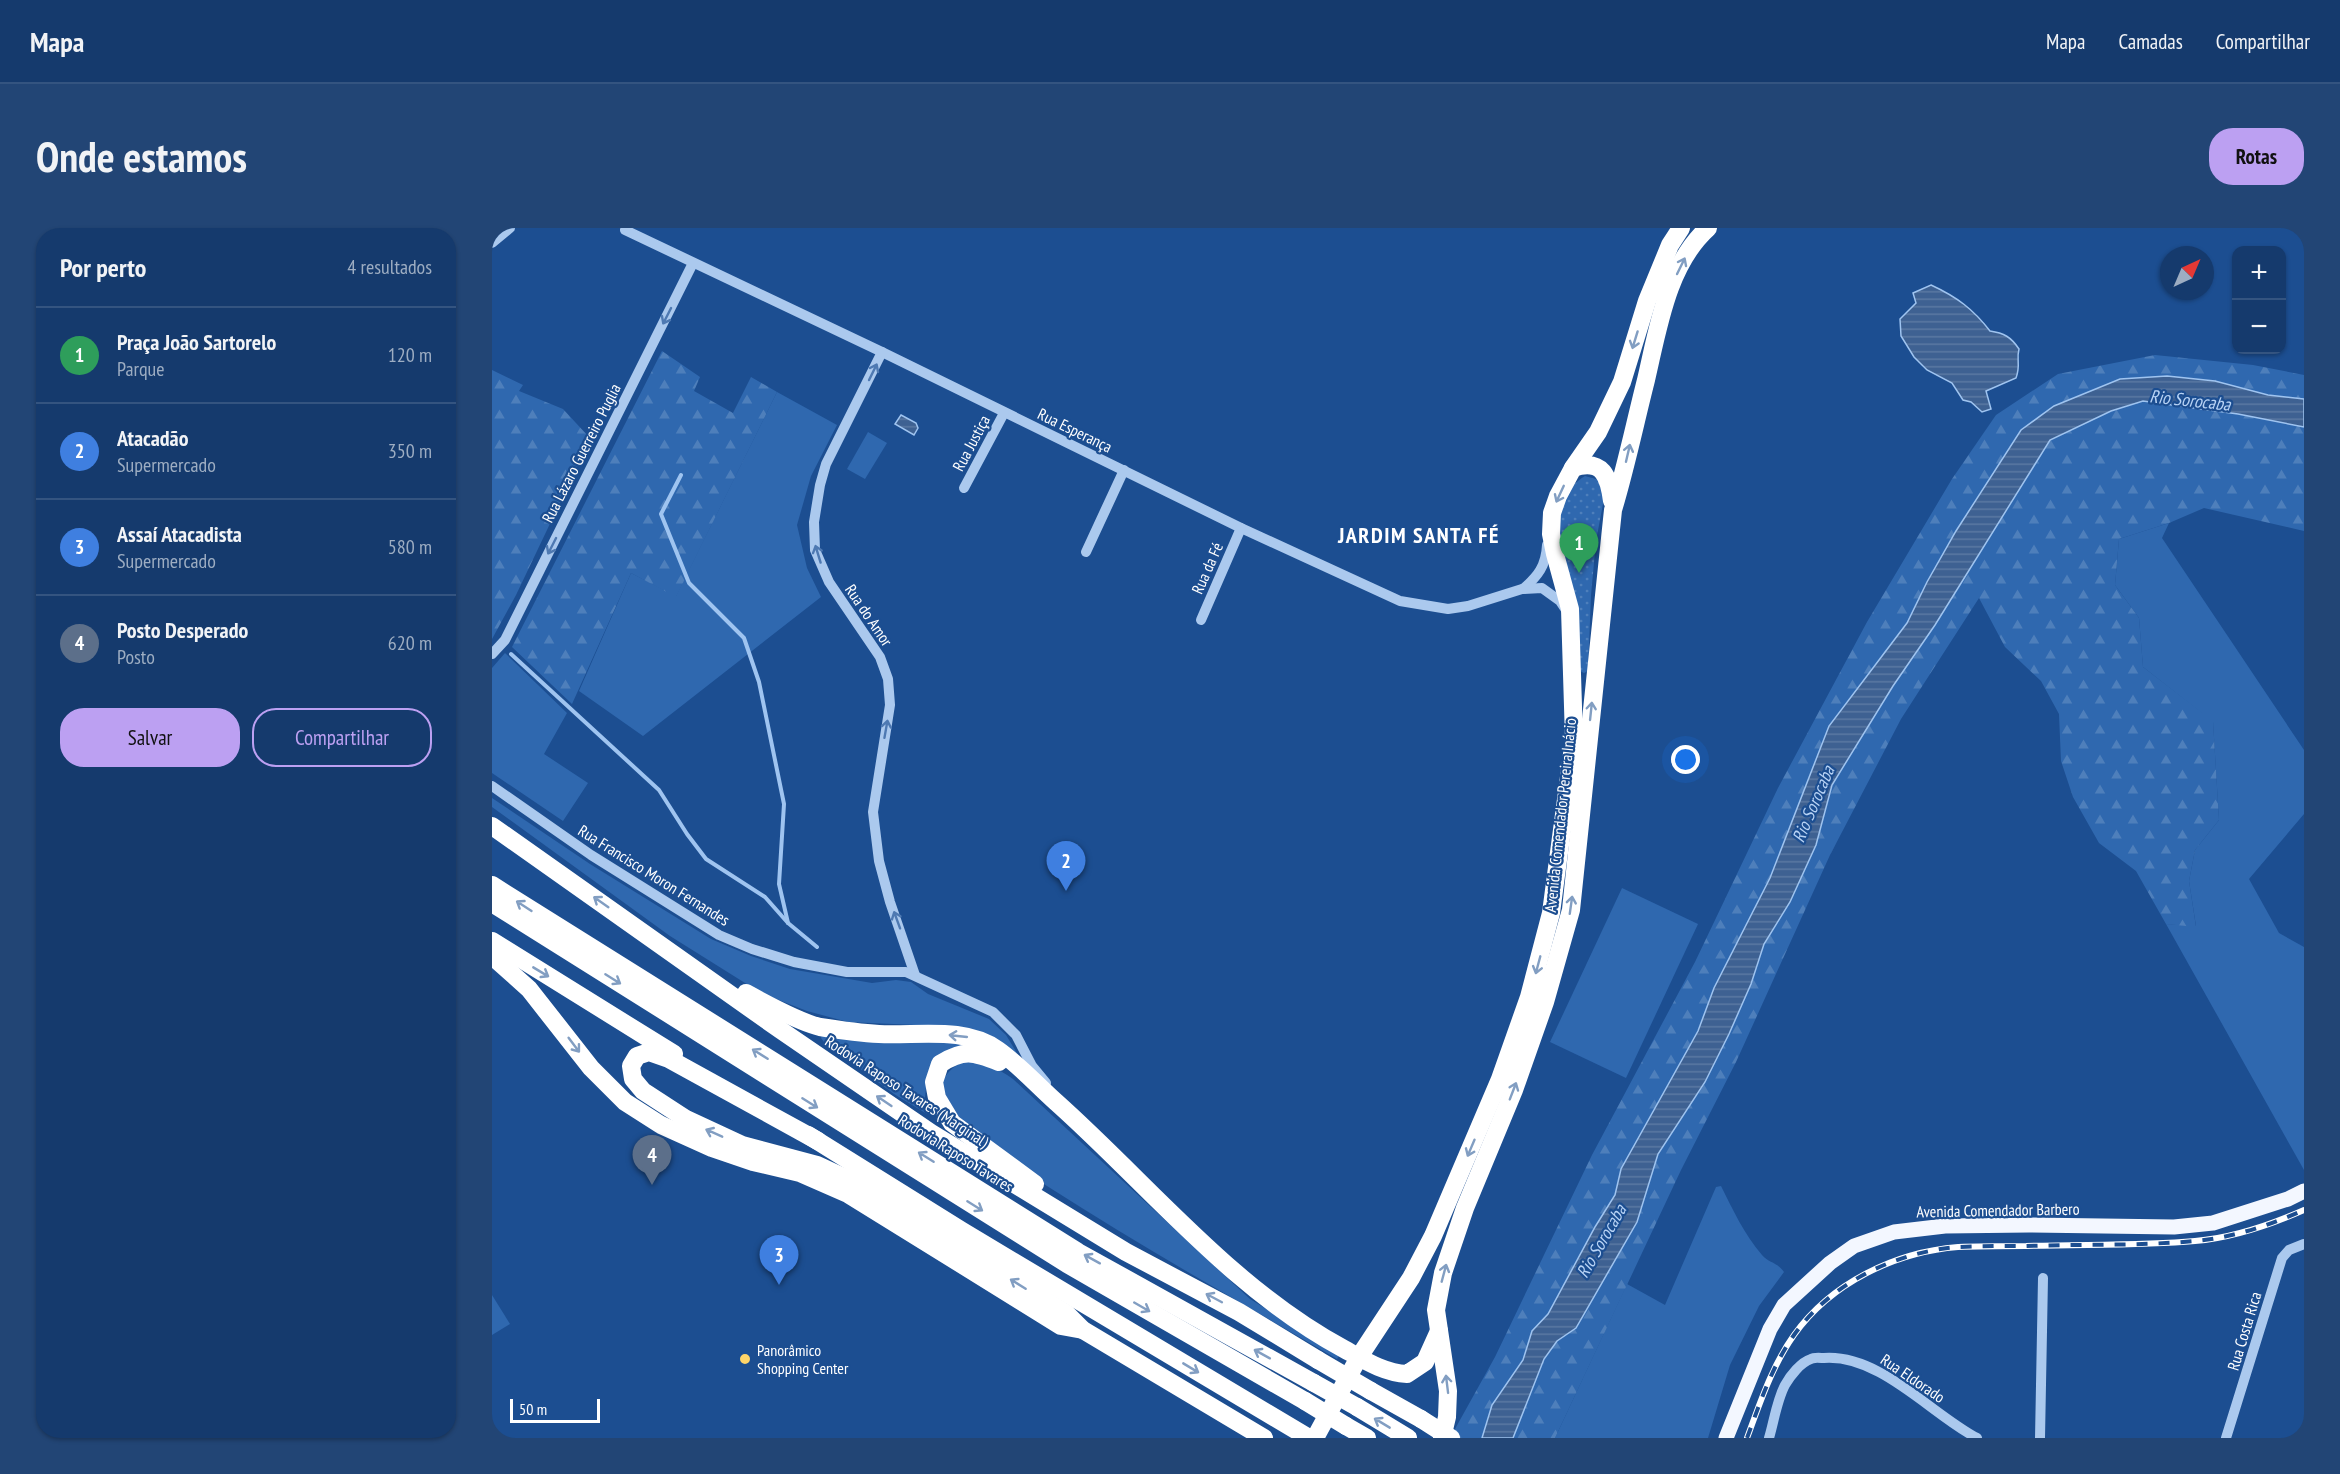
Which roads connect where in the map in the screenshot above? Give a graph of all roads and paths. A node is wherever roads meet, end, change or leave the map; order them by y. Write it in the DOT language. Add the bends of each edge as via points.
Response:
graph roads {
  1 [pos="510,228"];
  2 [pos="1681,228"];
  3 [pos="1708,228"];
  4 [pos="625,230"];
  5 [pos="492,243"];
  6 [pos="693,263"];
  7 [pos="882,352"];
  8 [pos="1004,413"];
  9 [pos="1573,468"];
  10 [pos="1124,470"];
  11 [pos="964,488"];
  12 [pos="1613,510"];
  13 [pos="1552,522"];
  14 [pos="1241,528"];
  15 [pos="1086,552"];
  16 [pos="1522,590"];
  17 [pos="1201,620"];
  18 [pos="1572,632"];
  19 [pos="492,654"];
  20 [pos="492,786"];
  21 [pos="492,826"];
  22 [pos="492,885"];
  23 [pos="492,903"];
  24 [pos="649,936"];
  25 [pos="492,941"];
  26 [pos="492,956"];
  27 [pos="915,975"];
  28 [pos="1056,1103"];
  29 [pos="1072,1116"];
  30 [pos="818,1141"];
  31 [pos="2304,1191"];
  32 [pos="2304,1244"];
  33 [pos="1126,1252"];
  34 [pos="2043,1278"];
  35 [pos="1383,1320"];
  36 [pos="1083,1330"];
  37 [pos="1439,1330"];
  38 [pos="1325,1339"];
  39 [pos="1359,1357"];
  40 [pos="1382,1368"];
  41 [pos="1255,1435"];
  42 [pos="1309,1438"];
  43 [pos="1315,1438"];
  44 [pos="1367,1438"];
  45 [pos="1408,1438"];
  46 [pos="1442,1438"];
  47 [pos="1451,1438"];
  48 [pos="1726,1438"];
  49 [pos="1769,1438"];
  50 [pos="1977,1438"];
  51 [pos="2040,1438"];
  52 [pos="2226,1438"];
  1 -- 5 [label="street"];
  2 -- 9 [label="highway, Avenida Comendador Pereira Inácio, one-way" via="1647,301 1622,382 1598,432"];
  12 -- 3 [label="highway, Avenida Comendador Pereira Inácio, one-way" via="1672,284 1684,258"];
  4 -- 6 [label="street, Rua Esperança"];
  6 -- 7 [label="street, Rua Esperança"];
  6 -- 19 [label="street, Rua Lázaro Guerreiro Puglia, one-way" via="505,640"];
  7 -- 8 [label="street, Rua Esperança"];
  27 -- 7 [label="street, Rua do Amor, one-way" via="879,861 873,812 890,705 888,679 880,657 829,582 815,550 814,522 826,464"];
  8 -- 10 [label="street, Rua Esperança"];
  8 -- 11 [label="street, Rua Justiça"];
  9 -- 12 [label="highway" via="1590,466 1604,472 1610,480"];
  9 -- 13 [label="highway, Avenida Comendador Pereira Inácio, one-way" via="1558,496"];
  10 -- 14 [label="street, Rua Esperança"];
  10 -- 15 [label="street"];
  37 -- 12 [label="highway, Avenida Comendador Pereira Inácio, one-way" via="1436,1310 1443,1273 1465,1208 1514,1090 1571,910"];
  13 -- 16 [label="street" via="1545,564"];
  13 -- 18 [label="highway, Avenida Comendador Pereira Inácio"];
  14 -- 16 [label="street, Rua Esperança" via="1400,601 1448,609"];
  14 -- 17 [label="street, Rua da Fé"];
  16 -- 18 [label="street, Rua Esperança" via="1542,588 1560,601"];
  18 -- 35 [label="highway, Avenida Comendador Pereira Inácio, one-way" via="1574,739 1551,913 1529,998 1500,1079 1433,1236"];
  20 -- 27 [label="street, Rua Francisco Moron Fernandes" via="591,855 719,935 794,962 847,972 898,970"];
  24 -- 21 [label="highway, Rodovia Raposo Tavares (Marginal), one-way"];
  45 -- 22 [label="highway, Rodovia Raposo Tavares, one-way, bridge" via="1078,1252"];
  23 -- 44 [label="highway, one-way, bridge" via="1067,1264"];
  28 -- 24 [label="highway, one-way" via="997,1049 970,1037 878,1034 819,1026 767,1005"];
  33 -- 24 [label="highway, Rodovia Raposo Tavares (Marginal), one-way" via="930,1133"];
  25 -- 30 [label="highway, one-way"];
  26 -- 36 [label="highway, one-way" via="529,989 604,1082 625,1102 661,1125 712,1148 824,1182 1061,1326"];
  27 -- 29 [label="street, Rua Francisco Moron Fernandes" via="1006,1022 1032,1065"];
  28 -- 29 [label="highway"];
  28 -- 33 [label="highway" via="1001,1062 978,1054 956,1054 940,1064 934,1082 937,1098 952,1123"];
  29 -- 38 [label="highway" via="1218,1258 1256,1291"];
  36 -- 30 [label="highway, one-way" via="1067,1314 845,1178 817,1165 742,1145 686,1119 643,1091 633,1079 631,1066 637,1056 649,1052 669,1059"];
  30 -- 42 [label="highway, one-way"];
  31 -- 48 [label="main road, Avenida Comendador Barbero" via="2213,1223 2175,1227 1945,1226 1894,1232 1854,1246 1784,1305 1770,1329"];
  32 -- 52 [label="street, Rua Costa Rica" via="2282,1258"];
  47 -- 33 [label="highway, Rodovia Raposo Tavares (Marginal), one-way, bridge" via="1239,1312"];
  34 -- 51 [label="street"];
  35 -- 38 [label="highway" via="1357,1339"];
  35 -- 39 [label="highway, Avenida Comendador Pereira Inácio"];
  35 -- 40 [label="highway" via="1378,1351"];
  36 -- 41 [label="highway"];
  37 -- 40 [label="highway" via="1430,1354 1417,1369 1407,1374"];
  46 -- 37 [label="highway, Avenida Comendador Pereira Inácio, one-way" via="1448,1391"];
  38 -- 39 [label="highway"];
  39 -- 40 [label="highway"];
  39 -- 43 [label="highway, Avenida Comendador Pereira Inácio"];
  49 -- 50 [label="street, Rua Eldorado" via="1784,1386 1810,1359 1829,1357 1849,1360 1881,1373"];
}
